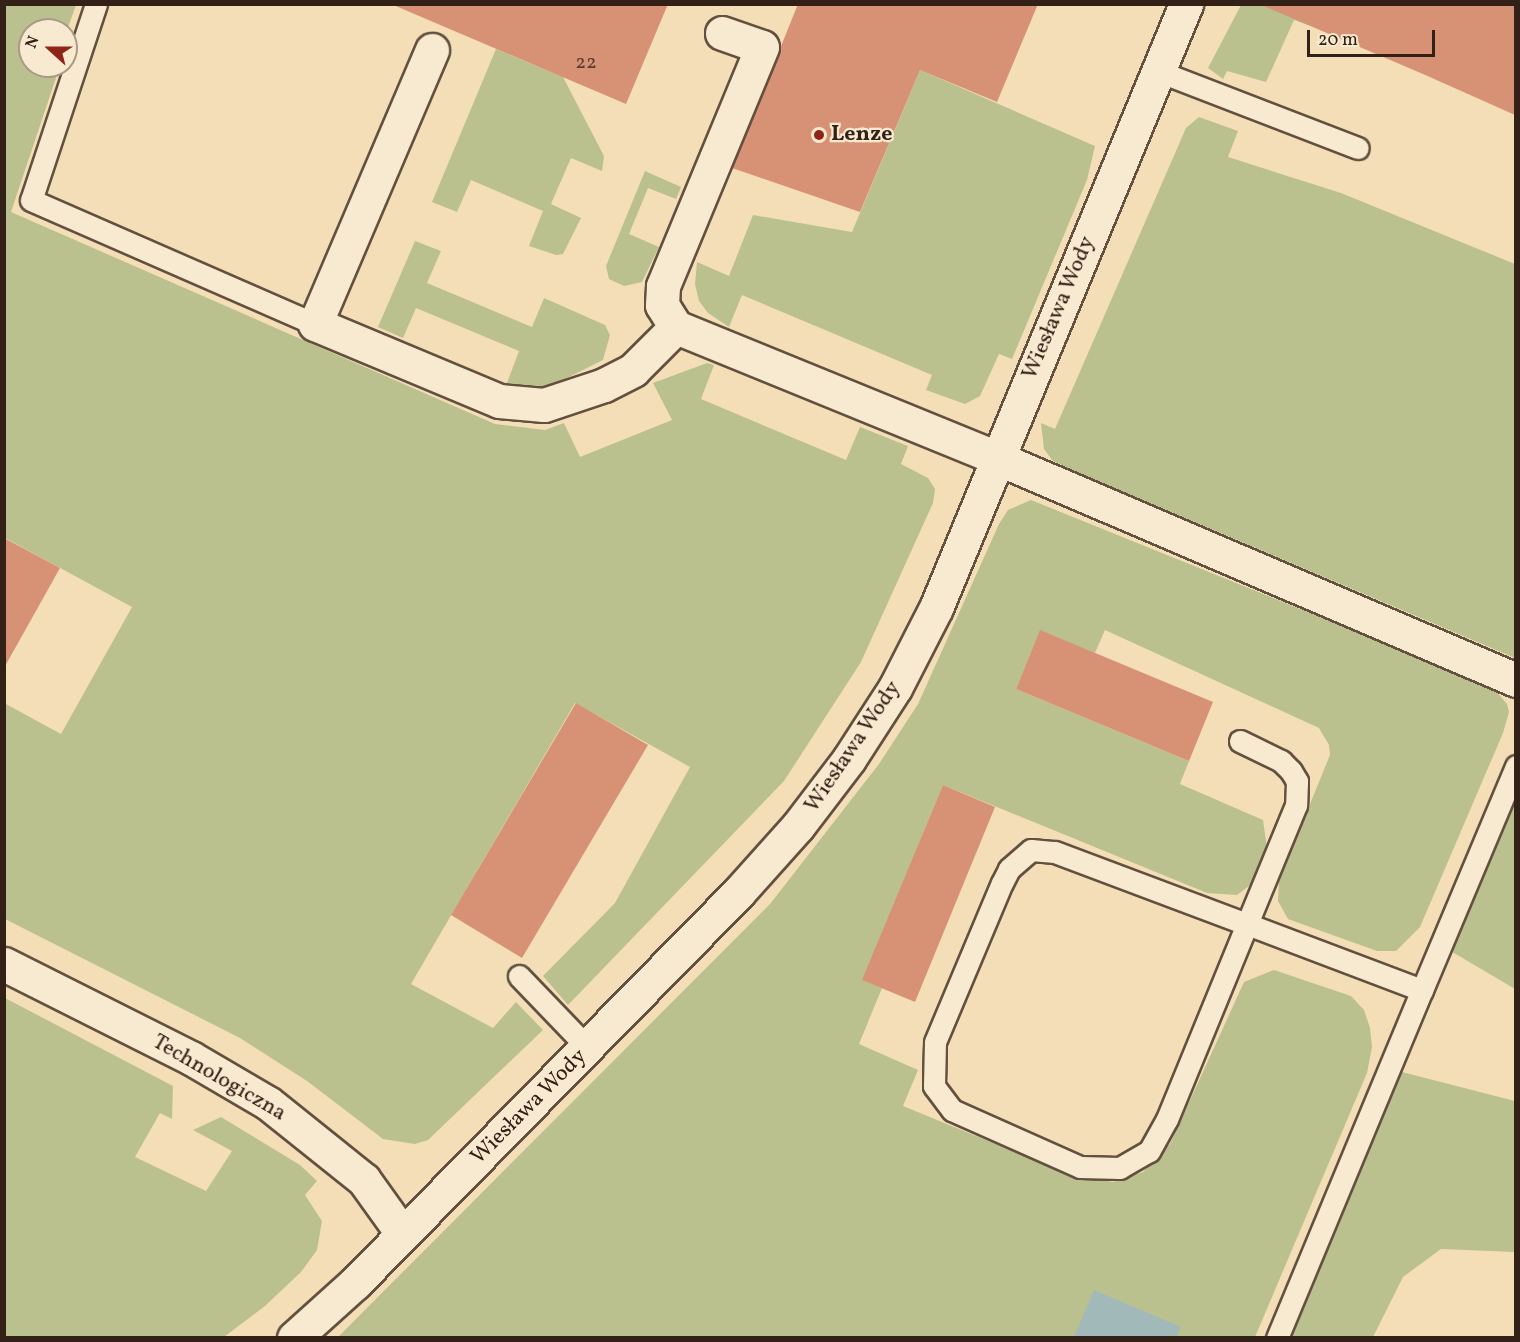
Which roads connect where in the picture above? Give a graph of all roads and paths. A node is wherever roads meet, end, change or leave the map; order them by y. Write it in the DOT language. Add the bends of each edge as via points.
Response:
graph roads {
  1 [pos="96,4"];
  2 [pos="1186,4"];
  3 [pos="722,33"];
  4 [pos="432,50"];
  5 [pos="1158,71"];
  6 [pos="1358,148"];
  7 [pos="315,324"];
  8 [pos="676,327"];
  9 [pos="997,458"];
  10 [pos="1515,680"];
  11 [pos="1240,741"];
  12 [pos="1515,766"];
  13 [pos="1247,924"];
  14 [pos="4,964"];
  15 [pos="519,976"];
  16 [pos="1422,990"];
  17 [pos="588,1048"];
  18 [pos="402,1233"];
  19 [pos="294,1338"];
  20 [pos="1277,1338"];
  1 -- 7 [label="lane" via="31,200"];
  2 -- 5 [label="street, Wiesława Wody"];
  3 -- 8 [label="street" via="762,47 663,286 662,305"];
  4 -- 7 [label="street"];
  5 -- 6 [label="lane"];
  5 -- 9 [label="street, Wiesława Wody"];
  7 -- 8 [label="street" via="499,401 544,405 604,385 633,370"];
  8 -- 9 [label="street"];
  9 -- 10 [label="street"];
  9 -- 17 [label="street, Wiesława Wody" via="936,608 896,688 849,759 768,861"];
  11 -- 13 [label="lane" via="1281,761 1297,781 1298,793"];
  12 -- 16 [label="lane"];
  13 -- 13 [label="lane" via="1056,852 1031,850 1009,869 940,1027 932,1061 934,1086 940,1098 962,1117 1080,1167 1120,1168 1134,1162 1159,1137"];
  13 -- 16 [label="lane"];
  14 -- 18 [label="street, Technologiczna" via="191,1058 268,1103 364,1180"];
  15 -- 17 [label="lane"];
  16 -- 20 [label="lane"];
  17 -- 18 [label="street, Wiesława Wody"];
  18 -- 19 [label="street, Wiesława Wody"];
}
